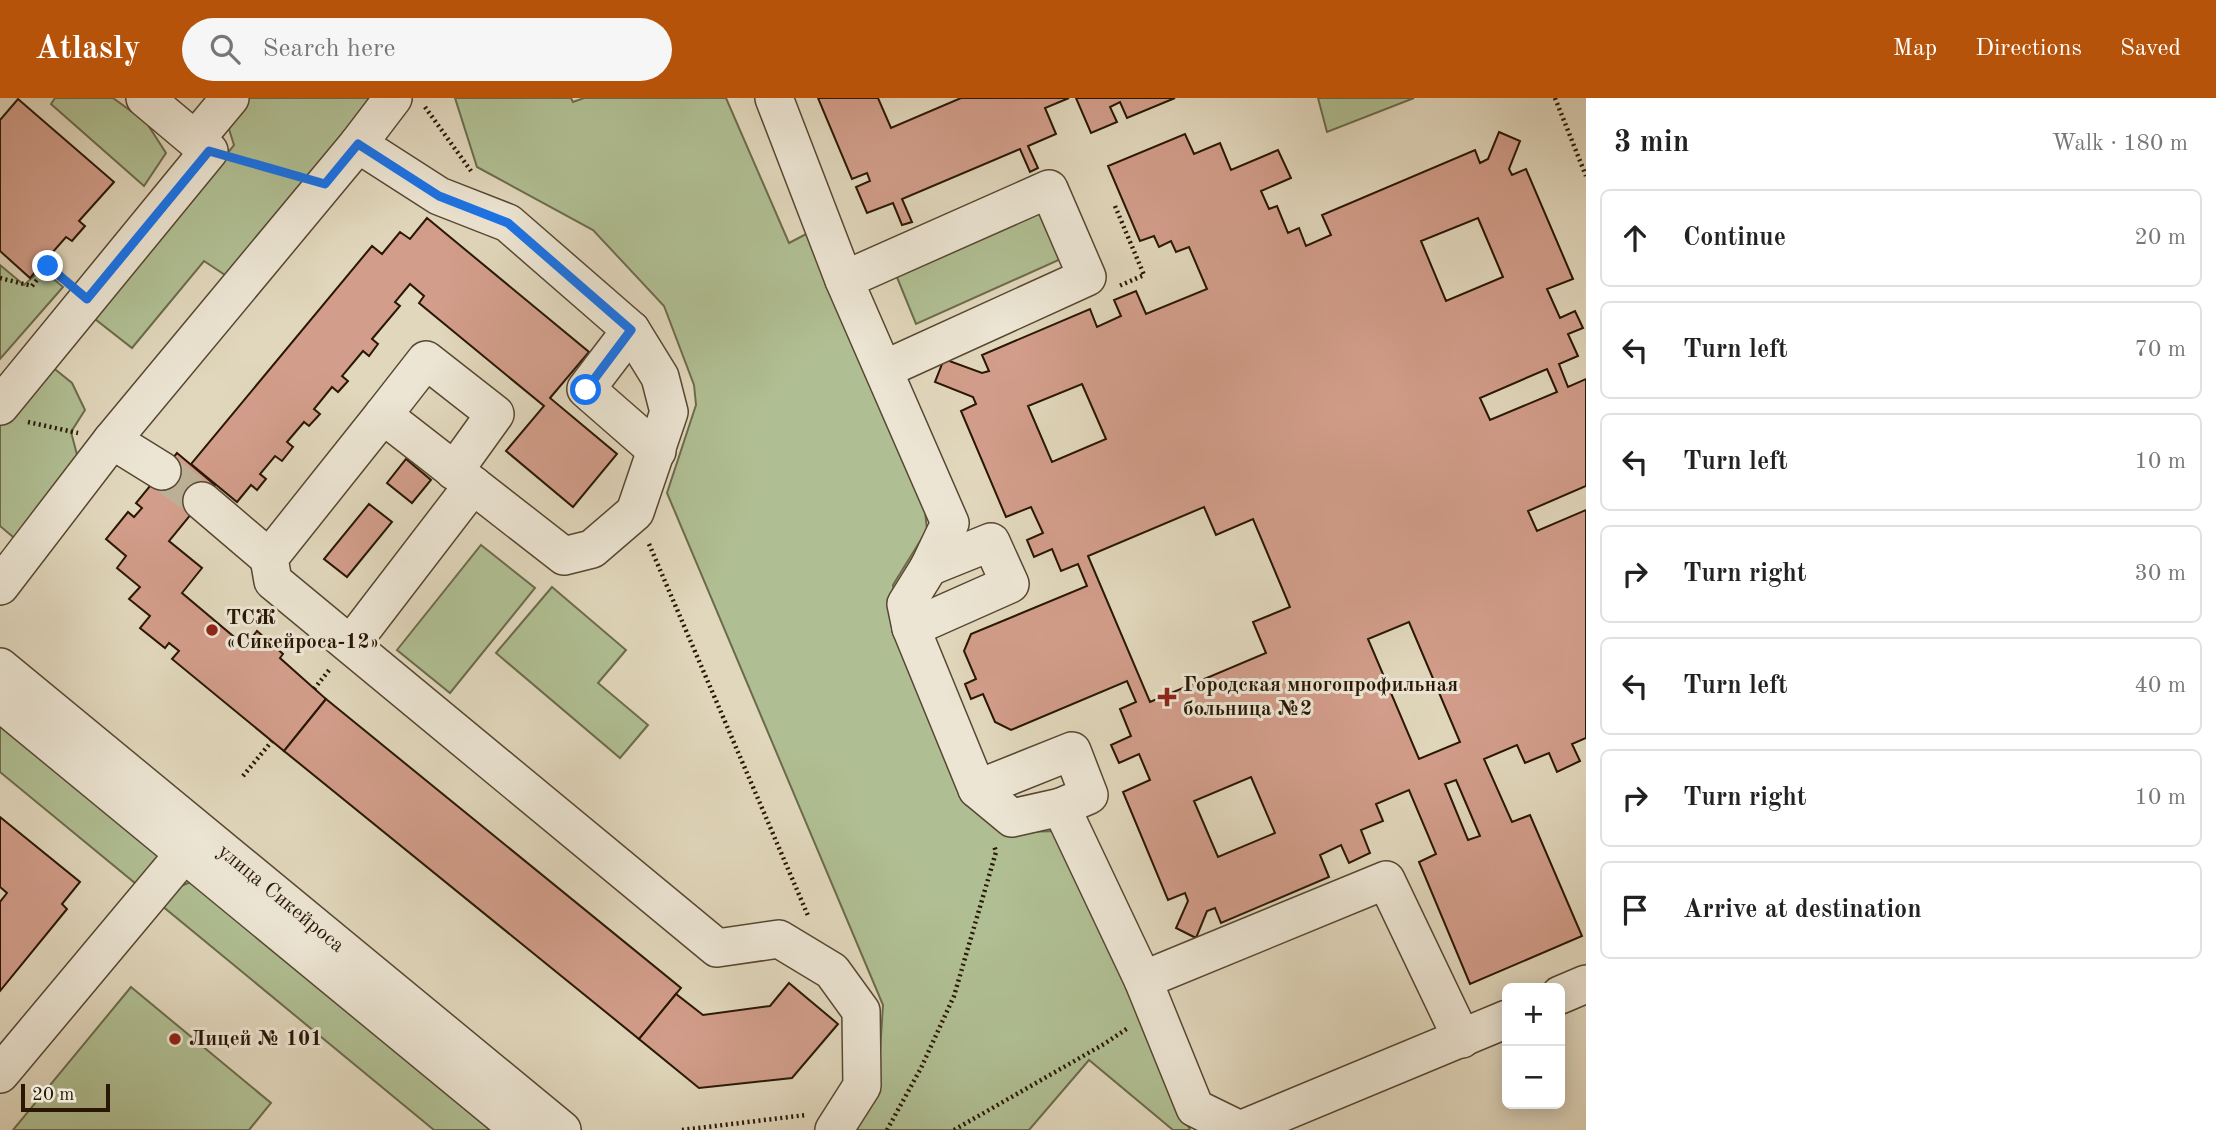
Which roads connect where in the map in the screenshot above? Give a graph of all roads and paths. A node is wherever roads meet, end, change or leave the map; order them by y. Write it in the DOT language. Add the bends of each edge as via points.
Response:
graph roads {
  1 [pos="145,98"];
  2 [pos="230,98"];
  3 [pos="393,98"];
  4 [pos="418,98"];
  5 [pos="774,98"];
  6 [pos="1555,98"];
  7 [pos="358,144"];
  8 [pos="209,151"];
  9 [pos="1586,176"];
  10 [pos="478,181"];
  11 [pos="325,184"];
  12 [pos="1115,206"];
  13 [pos="0,278"];
  14 [pos="844,280"];
  15 [pos="1116,287"];
  16 [pos="87,299"];
  17 [pos="631,330"];
  18 [pos="885,369"];
  19 [pos="12,413"];
  20 [pos="383,415"];
  21 [pos="112,440"];
  22 [pos="657,450"];
  23 [pos="162,471"];
  24 [pos="463,478"];
  25 [pos="202,501"];
  26 [pos="635,512"];
  27 [pos="270,558"];
  28 [pos="929,567"];
  29 [pos="0,586"];
  30 [pos="911,628"];
  31 [pos="351,644"];
  32 [pos="0,667"];
  33 [pos="0,702"];
  34 [pos="272,741"];
  35 [pos="243,776"];
  36 [pos="976,789"];
  37 [pos="1061,807"];
  38 [pos="992,839"];
  39 [pos="192,843"];
  40 [pos="810,920"];
  41 [pos="1586,984"];
  42 [pos="1565,993"];
  43 [pos="1149,995"];
  44 [pos="1502,1021"];
  45 [pos="1462,1039"];
  46 [pos="0,1074"];
  47 [pos="840,1120"];
  48 [pos="520,1130"];
  49 [pos="562,1130"];
  50 [pos="682,1130"];
  51 [pos="887,1130"];
  52 [pos="954,1130"];
  1 -- 2 [label="street" via="195,140"];
  3 -- 7 [label="street"];
  4 -- 10 [label="path"];
  5 -- 14 [label="street"];
  6 -- 9 [label="path"];
  7 -- 11 [label="street"];
  7 -- 17 [label="street" via="439,196 508,223"];
  8 -- 11 [label="path"];
  8 -- 16 [label="street"];
  11 -- 21 [label="street"];
  12 -- 15 [label="path" via="1144,275"];
  13 -- 16 [label="path" via="32,286 48,266"];
  14 -- 18 [label="street"];
  14 -- 18 [label="street" via="1049,189 1087,277"];
  16 -- 19 [label="street"];
  17 -- 22 [label="street" via="660,377 669,412"];
  17 -- 22 [label="street" via="586,390"];
  18 -- 28 [label="street" via="950,523"];
  19 -- 21 [label="path"];
  20 -- 24 [label="street"];
  20 -- 24 [label="street" via="426,360 495,414"];
  20 -- 27 [label="street"];
  21 -- 23 [label="street"];
  21 -- 29 [label="street"];
  22 -- 26 [label="street"];
  24 -- 26 [label="street" via="564,555 592,549"];
  24 -- 31 [label="street"];
  25 -- 27 [label="street"];
  26 -- 40 [label="path"];
  27 -- 31 [label="street" via="273,581"];
  28 -- 30 [label="street" via="906,604"];
  28 -- 30 [label="street" via="991,542 1010,584"];
  30 -- 36 [label="street"];
  31 -- 47 [label="street" via="717,948 779,939 832,971 861,1011 862,1086"];
  32 -- 39 [label="street, улица Сикейроса"];
  33 -- 39 [label="street, улица Сикейроса"];
  34 -- 35 [label="path"];
  36 -- 37 [label="street" via="1012,818"];
  36 -- 37 [label="street" via="1072,751 1089,796"];
  37 -- 43 [label="street"];
  38 -- 51 [label="path" via="996,852 954,996 922,1068"];
  39 -- 46 [label="street"];
  39 -- 48 [label="street, улица Сикейроса"];
  39 -- 49 [label="street, улица Сикейроса"];
  41 -- 42 [label="street"];
  43 -- 45 [label="street" via="1195,1108 1240,1130"];
  43 -- 45 [label="street" via="1386,880"];
  43 -- 52 [label="path" via="1104,1044"];
  44 -- 45 [label="street"];
  47 -- 50 [label="path"];
}
